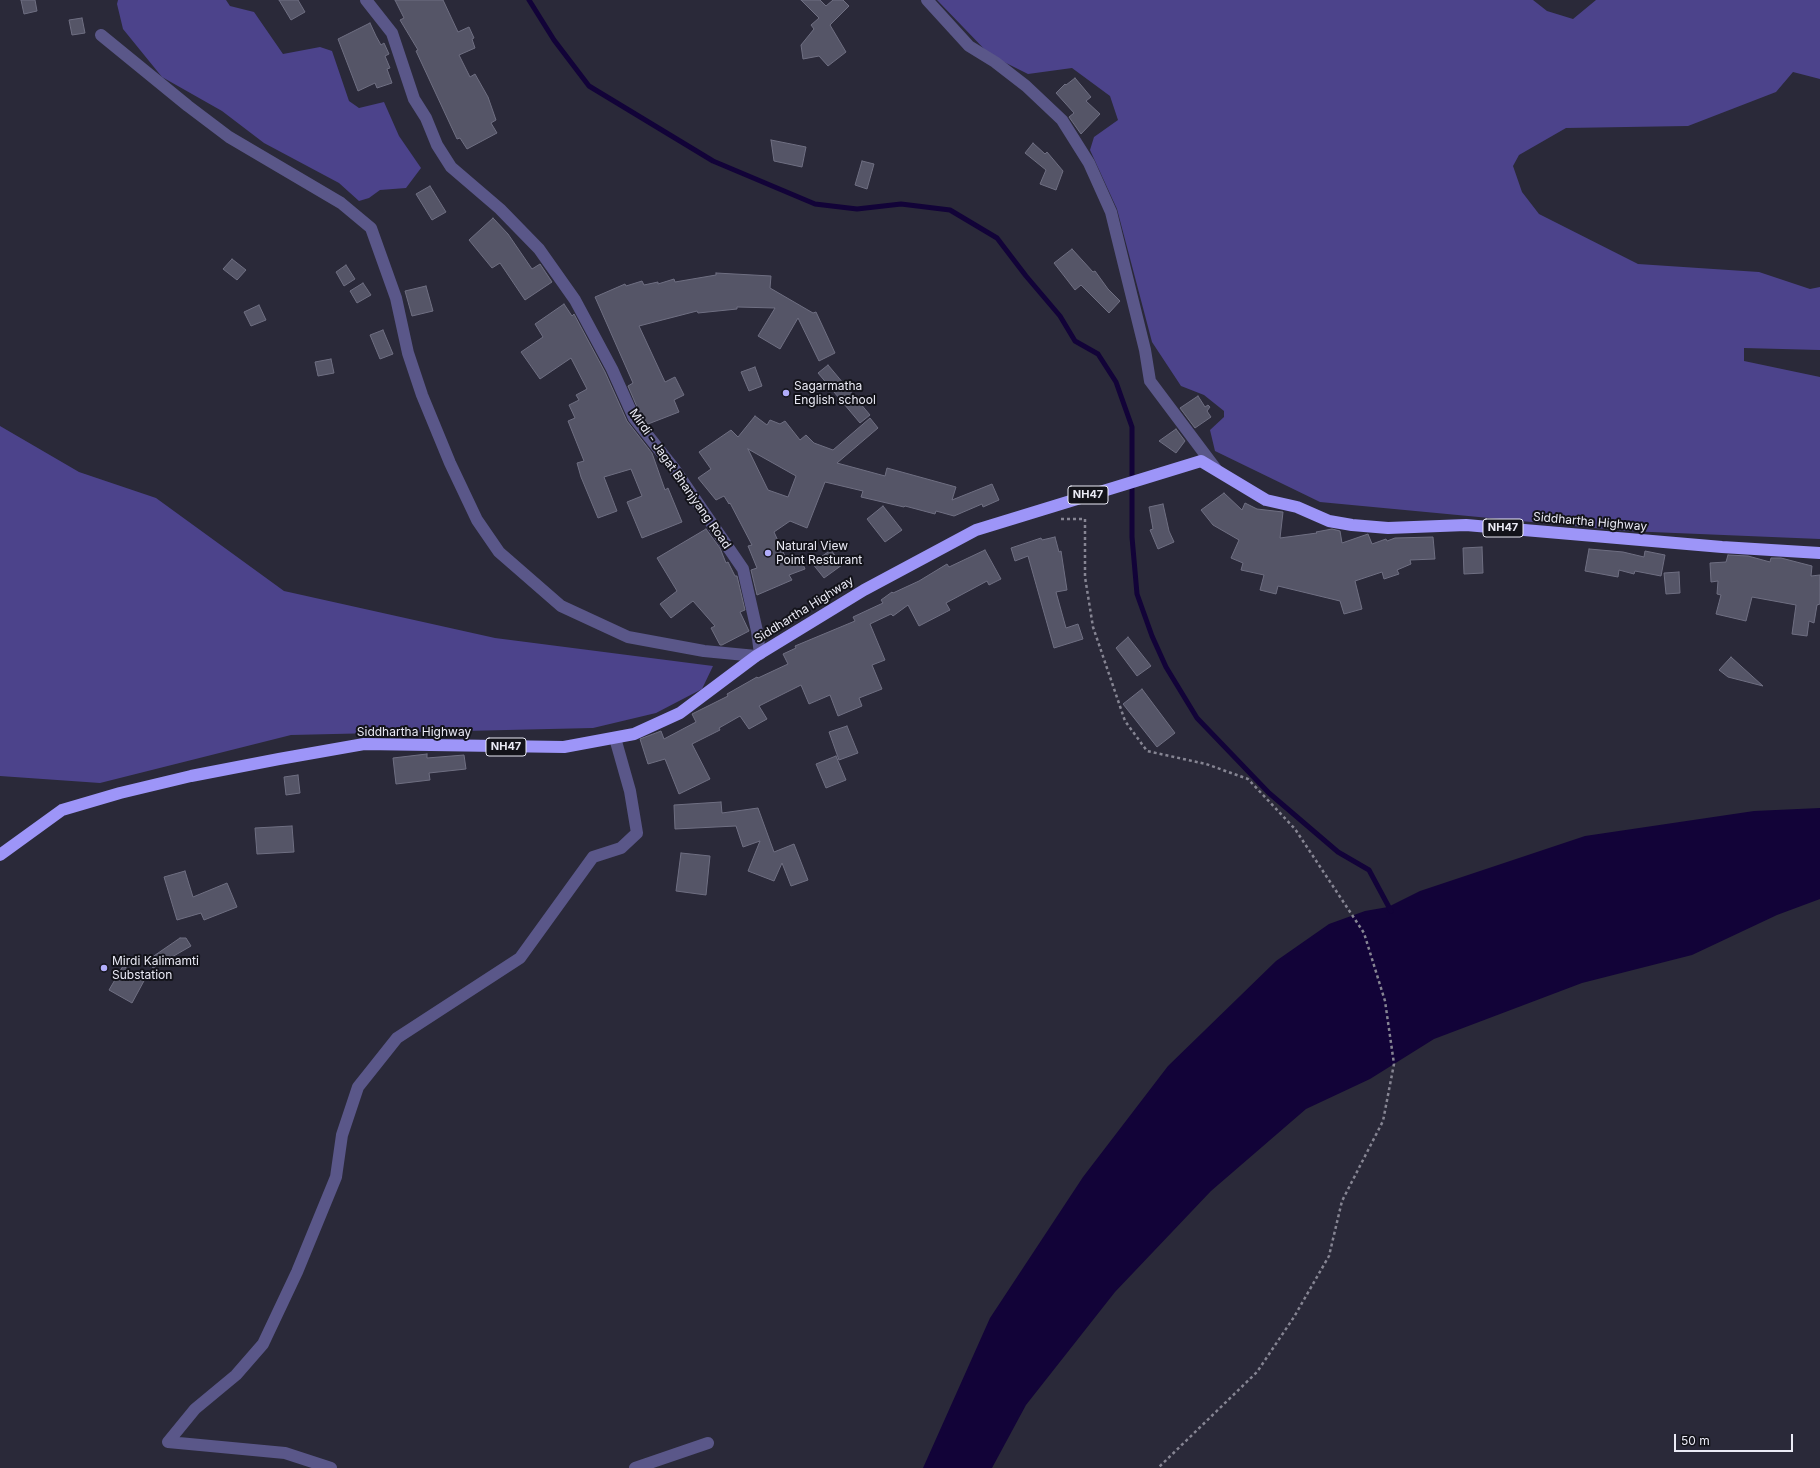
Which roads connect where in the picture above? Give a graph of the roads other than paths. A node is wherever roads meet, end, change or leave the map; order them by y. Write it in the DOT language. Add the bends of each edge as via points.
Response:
graph roads {
  1 [pos="366,0"];
  2 [pos="927,0"];
  3 [pos="100,35"];
  4 [pos="1216,469"];
  5 [pos="1820,553"];
  6 [pos="758,655"];
  7 [pos="615,738"];
  8 [pos="0,855"];
  9 [pos="708,1443"];
  10 [pos="331,1468"];
  11 [pos="635,1468"];
  1 -- 6 [label="street, Mirdi - Jagat Bhanjyang Road" via="392,33 414,99 426,118 436,145 450,167 500,209 539,249 575,300 612,369 634,418 673,467 743,569 757,631"];
  2 -- 4 [label="street" via="969,46 1026,86 1062,120 1089,163 1111,212 1145,350 1150,381"];
  3 -- 6 [label="street" via="229,138 341,203 371,228 396,298 408,353 422,395 477,520 498,552 562,606 628,637 704,650"];
  4 -- 5 [label="highway, Siddhartha Highway / NH47" via="1266,500 1297,507 1329,521 1352,525 1388,528 1466,525"];
  4 -- 6 [label="highway, Siddhartha Highway / NH47" via="1201,461 976,530 864,590"];
  6 -- 7 [label="highway, Siddhartha Highway / NH47" via="680,713 634,734"];
  7 -- 8 [label="highway, Siddhartha Highway / NH47" via="564,747 364,744 190,776 62,810"];
  7 -- 10 [label="street" via="630,791 637,833 621,848 593,857 520,958 397,1038 358,1087 342,1136 336,1177 297,1272 263,1344 236,1375 195,1409 168,1442 285,1453"];
  9 -- 11 [label="street"];
}
